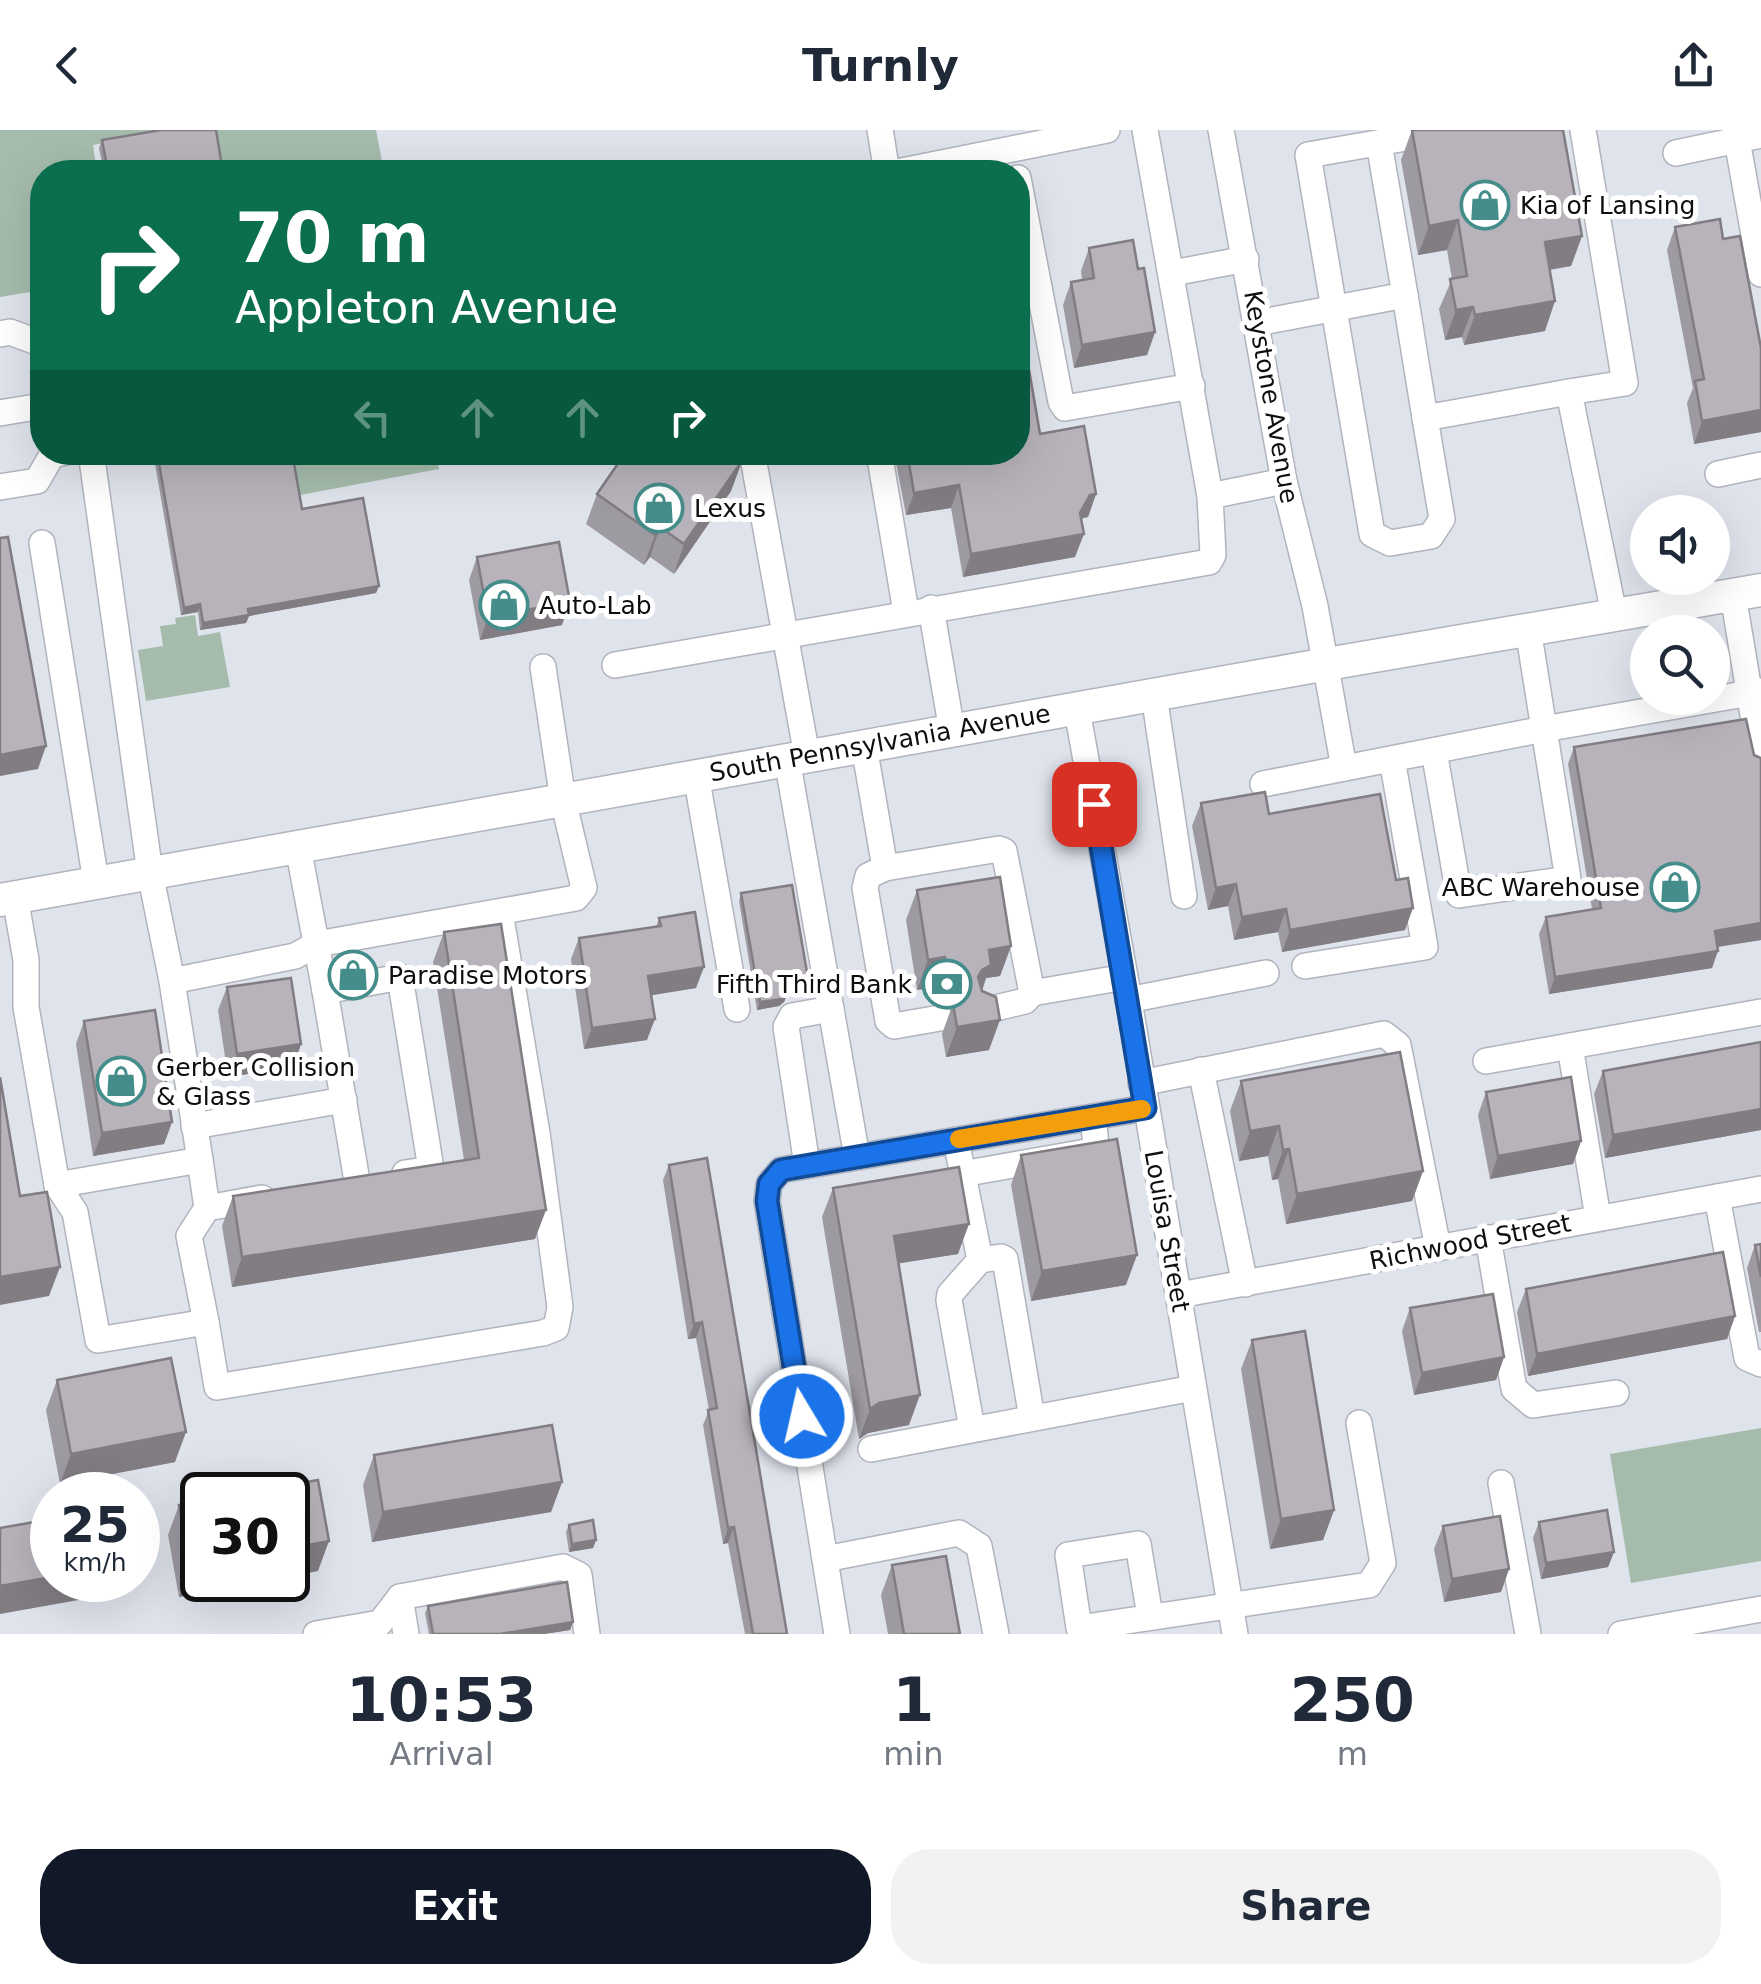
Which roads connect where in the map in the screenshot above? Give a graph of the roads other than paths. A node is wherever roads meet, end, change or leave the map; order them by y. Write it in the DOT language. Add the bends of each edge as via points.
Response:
graph roads {
  1 [pos="880,130"];
  2 [pos="1107,130"];
  3 [pos="1145,130"];
  4 [pos="1222,130"];
  5 [pos="1452,130"];
  6 [pos="1583,130"];
  7 [pos="1749,138"];
  8 [pos="1379,143"];
  9 [pos="1676,153"];
  10 [pos="884,160"];
  11 [pos="1030,160"];
  12 [pos="1030,245"];
  13 [pos="1246,260"];
  14 [pos="1173,273"];
  15 [pos="1761,274"];
  16 [pos="1405,295"];
  17 [pos="1335,308"];
  18 [pos="1257,323"];
  19 [pos="0,334"];
  20 [pos="30,340"];
  21 [pos="1192,386"];
  22 [pos="1570,392"];
  23 [pos="30,408"];
  24 [pos="0,412"];
  25 [pos="1425,418"];
  26 [pos="46,465"];
  27 [pos="93,465"];
  28 [pos="754,465"];
  29 [pos="882,465"];
  30 [pos="1761,466"];
  31 [pos="1718,474"];
  32 [pos="1284,480"];
  33 [pos="0,487"];
  34 [pos="1210,496"];
  35 [pos="42,543"];
  36 [pos="1747,592"];
  37 [pos="919,610"];
  38 [pos="1614,614"];
  39 [pos="1528,629"];
  40 [pos="784,633"];
  41 [pos="615,664"];
  42 [pos="1327,664"];
  43 [pos="543,667"];
  44 [pos="1755,692"];
  45 [pos="1154,695"];
  46 [pos="1076,710"];
  47 [pos="1544,728"];
  48 [pos="952,731"];
  49 [pos="864,746"];
  50 [pos="1434,751"];
  51 [pos="797,758"];
  52 [pos="1392,759"];
  53 [pos="1761,764"];
  54 [pos="1344,768"];
  55 [pos="696,775"];
  56 [pos="1263,784"];
  57 [pos="563,800"];
  58 [pos="298,847"];
  59 [pos="885,868"];
  60 [pos="150,873"];
  61 [pos="96,882"];
  62 [pos="1184,896"];
  63 [pos="8,898"];
  64 [pos="500,912"];
  65 [pos="316,944"];
  66 [pos="1305,966"];
  67 [pos="1266,974"];
  68 [pos="172,981"];
  69 [pos="1127,988"];
  70 [pos="325,991"];
  71 [pos="1032,993"];
  72 [pos="26,1007"];
  73 [pos="737,1009"];
  74 [pos="831,1009"];
  75 [pos="983,1010"];
  76 [pos="0,1012"];
  77 [pos="1761,1012"];
  78 [pos="940,1018"];
  79 [pos="1570,1046"];
  80 [pos="1486,1061"];
  81 [pos="1201,1070"];
  82 [pos="1143,1096"];
  83 [pos="344,1100"];
  84 [pos="1093,1118"];
  85 [pos="194,1126"];
  86 [pos="956,1140"];
  87 [pos="857,1156"];
  88 [pos="200,1160"];
  89 [pos="807,1165"];
  90 [pos="962,1174"];
  91 [pos="57,1185"];
  92 [pos="1761,1189"];
  93 [pos="282,1194"];
  94 [pos="1717,1197"];
  95 [pos="207,1208"];
  96 [pos="1598,1218"];
  97 [pos="1488,1238"];
  98 [pos="1438,1248"];
  99 [pos="980,1260"];
  100 [pos="1245,1284"];
  101 [pos="1180,1296"];
  102 [pos="206,1322"];
  103 [pos="1761,1364"];
  104 [pos="1193,1388"];
  105 [pos="1616,1393"];
  106 [pos="1032,1418"];
  107 [pos="1359,1423"];
  108 [pos="972,1429"];
  109 [pos="871,1449"];
  110 [pos="1501,1482"];
  111 [pos="824,1559"];
  112 [pos="400,1597"];
  113 [pos="1230,1608"];
  114 [pos="1761,1609"];
  115 [pos="1150,1616"];
  116 [pos="316,1634"];
  117 [pos="406,1634"];
  118 [pos="587,1634"];
  119 [pos="838,1634"];
  120 [pos="996,1634"];
  121 [pos="1234,1634"];
  122 [pos="1528,1634"];
  123 [pos="1621,1634"];
  1 -- 10 [label="street"];
  2 -- 11 [label="street"];
  3 -- 14 [label="street"];
  4 -- 13 [label="street, Keystone Avenue"];
  5 -- 8 [label="street"];
  6 -- 22 [label="street" via="1625,383"];
  7 -- 9 [label="street"];
  7 -- 15 [label="street"];
  8 -- 16 [label="street"];
  8 -- 17 [label="street" via="1308,155"];
  12 -- 21 [label="street" via="1064,408"];
  13 -- 14 [label="street"];
  13 -- 18 [label="street, Keystone Avenue"];
  14 -- 21 [label="street"];
  16 -- 17 [label="street"];
  16 -- 25 [label="street"];
  17 -- 18 [label="street"];
  17 -- 25 [label="street" via="1372,534 1390,543 1431,536 1442,519"];
  18 -- 32 [label="street, Keystone Avenue"];
  19 -- 20 [label="street"];
  21 -- 34 [label="street"];
  22 -- 25 [label="street"];
  22 -- 38 [label="street"];
  23 -- 24 [label="street"];
  26 -- 33 [label="street" via="37,481"];
  27 -- 60 [label="street"];
  28 -- 40 [label="street"];
  29 -- 37 [label="street"];
  30 -- 31 [label="street"];
  32 -- 34 [label="street"];
  32 -- 42 [label="street, Keystone Avenue"];
  34 -- 37 [label="street" via="1209,562"];
  35 -- 61 [label="street"];
  36 -- 38 [label="main road, South Pennsylvania Avenue"];
  36 -- 44 [label="street"];
  37 -- 40 [label="street"];
  37 -- 48 [label="street"];
  38 -- 39 [label="main road, South Pennsylvania Avenue"];
  39 -- 42 [label="main road, South Pennsylvania Avenue"];
  39 -- 47 [label="street"];
  40 -- 41 [label="street"];
  40 -- 51 [label="street"];
  42 -- 45 [label="main road, South Pennsylvania Avenue"];
  42 -- 54 [label="street, Keystone Avenue"];
  43 -- 57 [label="street"];
  44 -- 47 [label="street"];
  44 -- 53 [label="street"];
  45 -- 46 [label="main road, South Pennsylvania Avenue"];
  45 -- 62 [label="street"];
  46 -- 48 [label="main road, South Pennsylvania Avenue"];
  46 -- 69 [label="street, Louisa Street"];
  47 -- 50 [label="street"];
  47 -- 50 [label="street" via="1568,879 1459,896"];
  48 -- 49 [label="main road, South Pennsylvania Avenue"];
  49 -- 51 [label="main road, South Pennsylvania Avenue"];
  49 -- 59 [label="street"];
  50 -- 52 [label="street"];
  51 -- 55 [label="main road, South Pennsylvania Avenue"];
  51 -- 74 [label="street"];
  52 -- 54 [label="street"];
  52 -- 66 [label="street" via="1425,947"];
  54 -- 56 [label="street"];
  55 -- 57 [label="main road, South Pennsylvania Avenue"];
  55 -- 73 [label="street"];
  57 -- 58 [label="main road, South Pennsylvania Avenue"];
  57 -- 64 [label="street" via="581,894"];
  58 -- 60 [label="main road, South Pennsylvania Avenue"];
  58 -- 65 [label="street"];
  59 -- 71 [label="street" via="1004,850"];
  59 -- 78 [label="street" via="868,876 864,888 888,1020 894,1026"];
  60 -- 61 [label="main road, South Pennsylvania Avenue"];
  60 -- 68 [label="street"];
  61 -- 63 [label="main road, South Pennsylvania Avenue"];
  63 -- 72 [label="street" via="26,960"];
  64 -- 65 [label="street"];
  64 -- 102 [label="street" via="560,1307 556,1328 216,1387"];
  65 -- 68 [label="street" via="295,956"];
  65 -- 70 [label="street"];
  67 -- 69 [label="street"];
  68 -- 85 [label="street"];
  69 -- 71 [label="street"];
  69 -- 82 [label="street, Louisa Street"];
  70 -- 83 [label="street"];
  70 -- 83 [label="street" via="400,977 432,1169 348,1182"];
  71 -- 75 [label="street" via="1025,1001"];
  72 -- 76 [label="street"];
  72 -- 91 [label="street"];
  74 -- 87 [label="street"];
  74 -- 89 [label="street" via="792,1016 786,1027"];
  77 -- 79 [label="street"];
  79 -- 80 [label="street"];
  79 -- 96 [label="street"];
  81 -- 82 [label="street"];
  81 -- 98 [label="street" via="1384,1034 1398,1045"];
  81 -- 100 [label="street"];
  82 -- 84 [label="street"];
  82 -- 101 [label="street, Louisa Street"];
  83 -- 85 [label="street"];
  84 -- 86 [label="street"];
  84 -- 90 [label="street" via="1092,1151"];
  85 -- 88 [label="street"];
  86 -- 87 [label="street"];
  86 -- 90 [label="street"];
  87 -- 89 [label="street"];
  88 -- 91 [label="street"];
  88 -- 95 [label="street"];
  89 -- 111 [label="street" via="781,1170 769,1184 767,1201"];
  90 -- 99 [label="street"];
  91 -- 102 [label="street" via="74,1212 98,1340"];
  92 -- 94 [label="street, Richwood Street"];
  93 -- 95 [label="street"];
  94 -- 96 [label="street, Richwood Street"];
  94 -- 103 [label="street" via="1747,1358"];
  95 -- 102 [label="street" via="190,1236"];
  96 -- 97 [label="street, Richwood Street"];
  97 -- 98 [label="street, Richwood Street"];
  97 -- 105 [label="street" via="1514,1389 1533,1405"];
  98 -- 100 [label="street, Richwood Street"];
  99 -- 106 [label="street" via="1005,1259"];
  99 -- 108 [label="street" via="949,1300"];
  100 -- 101 [label="street, Richwood Street"];
  101 -- 104 [label="street, Louisa Street"];
  104 -- 106 [label="street"];
  104 -- 113 [label="street, Louisa Street"];
  106 -- 108 [label="street"];
  107 -- 113 [label="street" via="1383,1562 1370,1585"];
  108 -- 109 [label="street"];
  110 -- 122 [label="street"];
  111 -- 119 [label="street"];
  111 -- 120 [label="street" via="959,1533 978,1546"];
  112 -- 116 [label="street" via="380,1623"];
  112 -- 117 [label="street"];
  112 -- 118 [label="street" via="562,1567 580,1575"];
  113 -- 115 [label="street"];
  113 -- 121 [label="street, Louisa Street"];
  114 -- 123 [label="street"];
}
